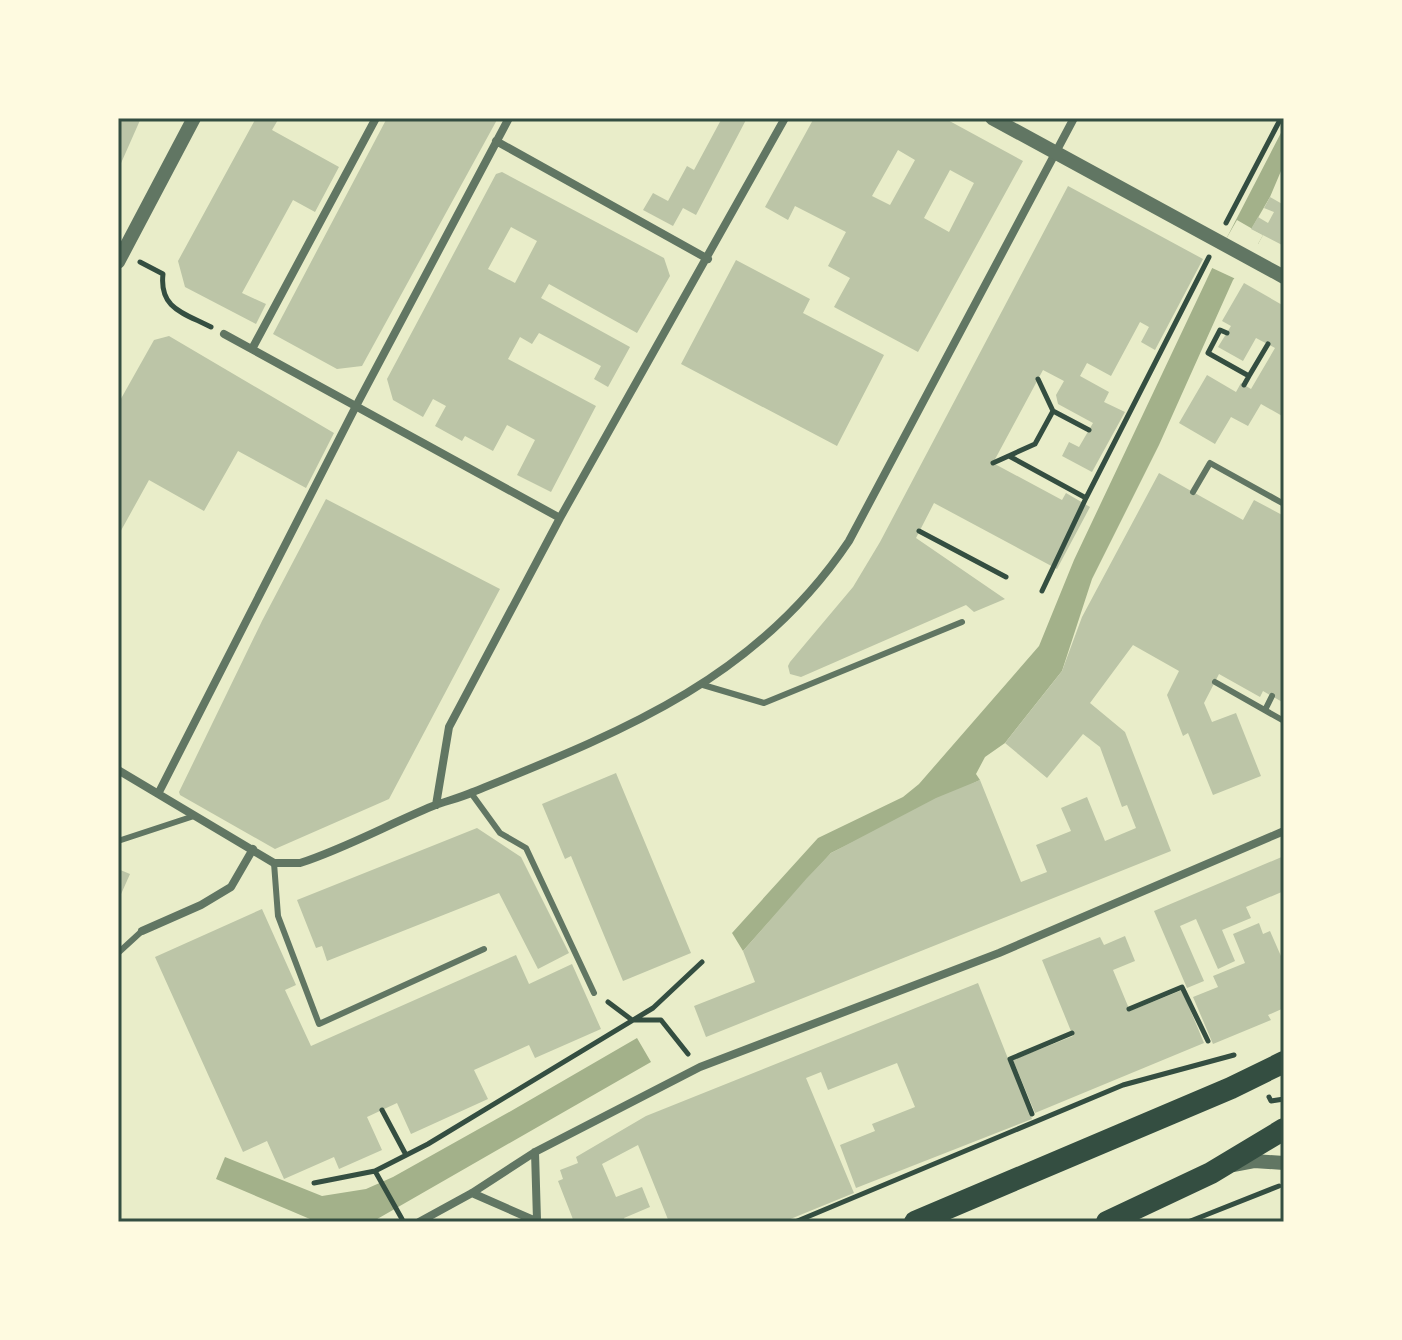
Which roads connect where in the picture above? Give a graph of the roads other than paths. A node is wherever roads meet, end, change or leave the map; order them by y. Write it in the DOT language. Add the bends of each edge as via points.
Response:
graph roads {
  1 [pos="194,118"];
  2 [pos="376,118"];
  3 [pos="509,118"];
  4 [pos="785,118"];
  5 [pos="992,118"];
  6 [pos="1074,118"];
  7 [pos="496,141"];
  8 [pos="1055,152"];
  9 [pos="121,257"];
  10 [pos="708,259"];
  11 [pos="1284,277"];
  12 [pos="224,334"];
  13 [pos="252,349"];
  14 [pos="355,408"];
  15 [pos="1193,492"];
  16 [pos="1284,504"];
  17 [pos="560,518"];
  18 [pos="962,622"];
  19 [pos="1215,682"];
  20 [pos="703,685"];
  21 [pos="1272,696"];
  22 [pos="1265,710"];
  23 [pos="1284,721"];
  24 [pos="118,770"];
  25 [pos="471,793"];
  26 [pos="158,794"];
  27 [pos="436,805"];
  28 [pos="195,815"];
  29 [pos="1284,831"];
  30 [pos="118,841"];
  31 [pos="253,849"];
  32 [pos="274,863"];
  33 [pos="142,931"];
  34 [pos="484,949"];
  35 [pos="118,953"];
  36 [pos="594,993"];
  37 [pos="1277,1065"];
  38 [pos="1284,1129"];
  39 [pos="535,1152"];
  40 [pos="1284,1163"];
  41 [pos="1211,1173"];
  42 [pos="472,1193"];
  43 [pos="537,1221"];
  44 [pos="419,1222"];
  45 [pos="915,1222"];
  46 [pos="1107,1222"];
  1 -- 9 [label="street"];
  2 -- 13 [label="street"];
  3 -- 7 [label="street"];
  4 -- 10 [label="street"];
  5 -- 8 [label="street"];
  6 -- 8 [label="street"];
  7 -- 10 [label="street"];
  7 -- 14 [label="street"];
  8 -- 11 [label="street"];
  8 -- 20 [label="street" via="849,541 780,623"];
  10 -- 17 [label="street"];
  12 -- 13 [label="street"];
  13 -- 14 [label="street"];
  14 -- 17 [label="street"];
  14 -- 26 [label="street"];
  15 -- 16 [label="lane" via="1210,463"];
  17 -- 27 [label="street" via="449,727"];
  18 -- 20 [label="lane" via="764,703"];
  19 -- 22 [label="lane"];
  20 -- 25 [label="street" via="633,724"];
  21 -- 22 [label="lane"];
  22 -- 23 [label="lane"];
  24 -- 26 [label="street"];
  25 -- 27 [label="street"];
  25 -- 36 [label="lane" via="500,833 526,848"];
  26 -- 28 [label="street"];
  27 -- 32 [label="street" via="314,859"];
  28 -- 30 [label="lane"];
  28 -- 31 [label="street"];
  29 -- 39 [label="street" via="999,953 700,1067"];
  31 -- 32 [label="street"];
  31 -- 33 [label="street" via="231,887"];
  32 -- 34 [label="lane" via="278,916 319,1024"];
  33 -- 35 [label="lane"];
  37 -- 45 [label="highway"];
  38 -- 41 [label="highway"];
  39 -- 42 [label="street"];
  39 -- 43 [label="street"];
  40 -- 41 [label="street" via="1254,1161"];
  41 -- 46 [label="highway"];
  42 -- 43 [label="street"];
  42 -- 44 [label="street"];
}
